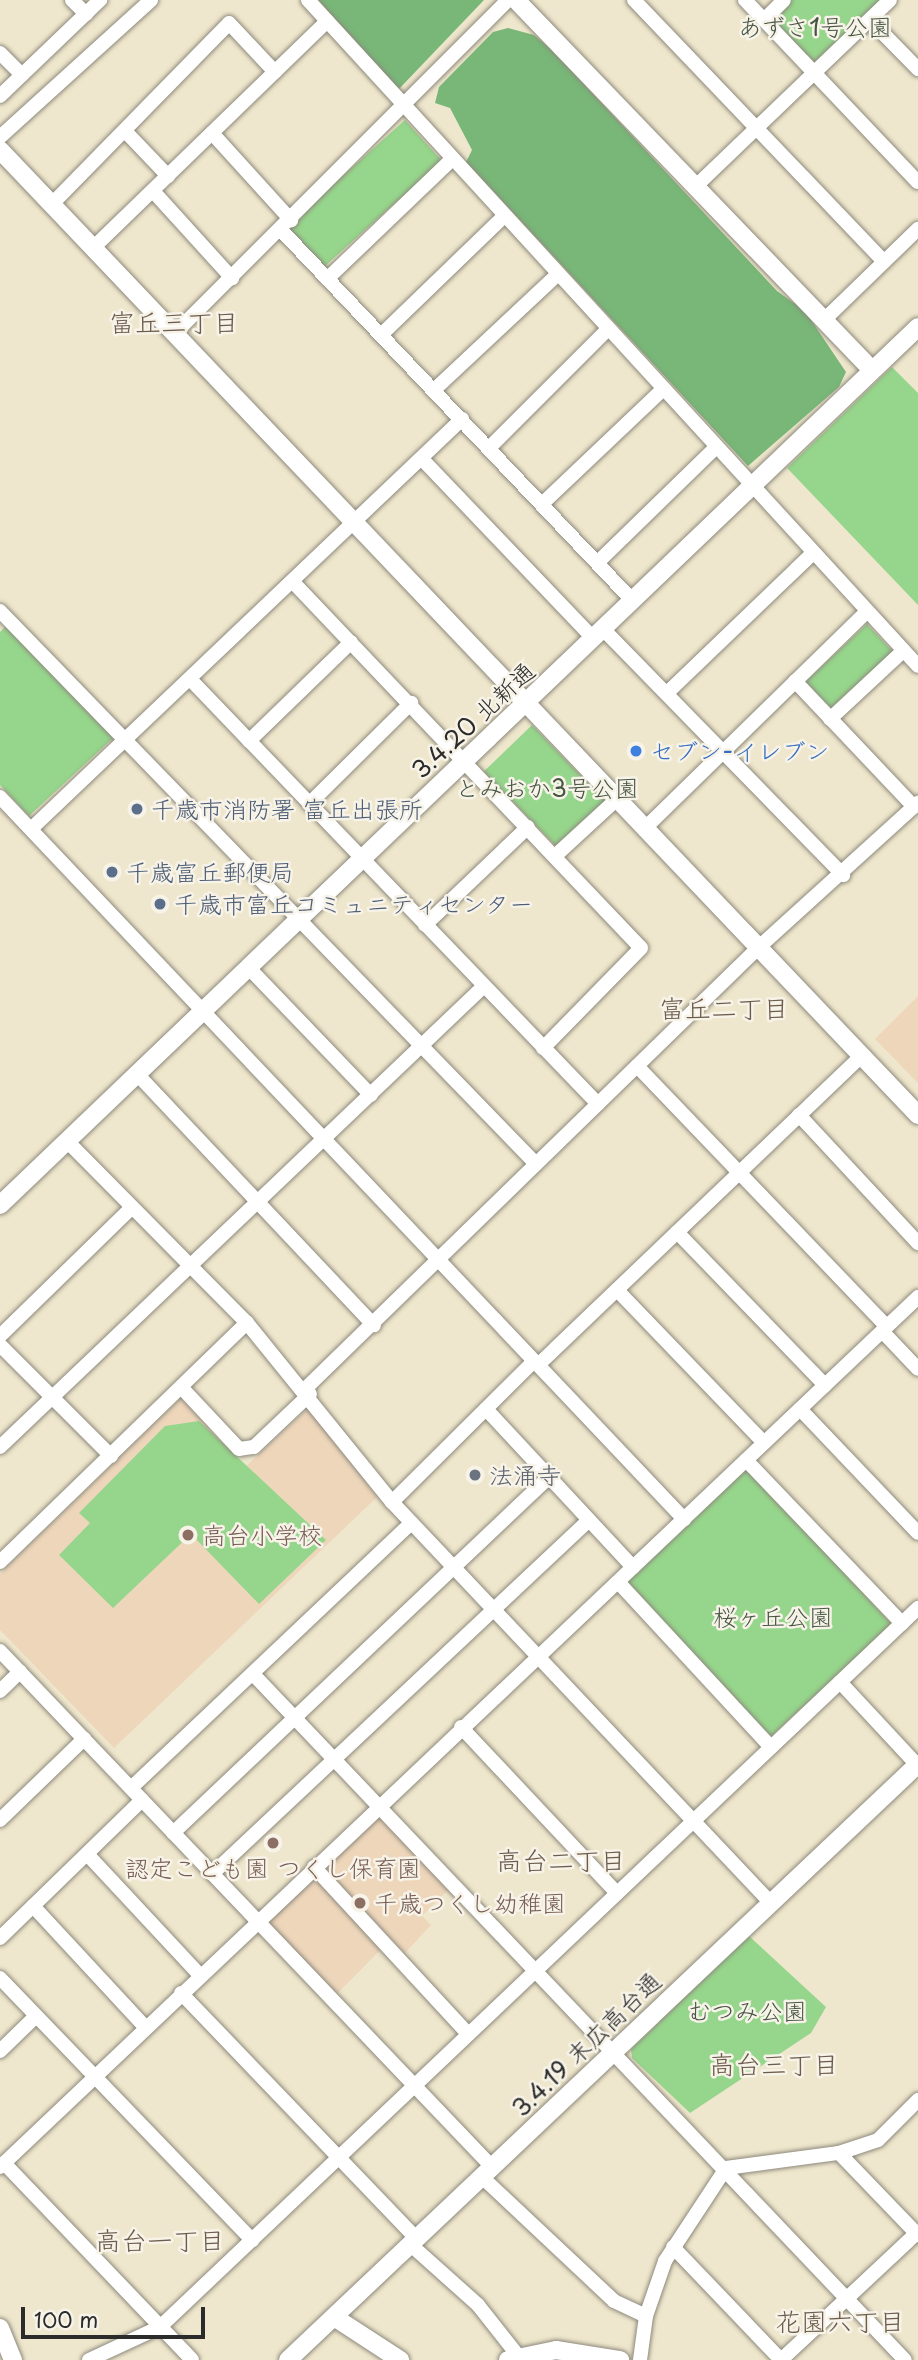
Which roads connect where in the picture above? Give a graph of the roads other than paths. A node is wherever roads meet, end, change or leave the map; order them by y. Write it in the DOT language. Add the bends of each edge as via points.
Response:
graph roads {
  1 [pos="72,0"];
  2 [pos="100,0"];
  3 [pos="151,0"];
  4 [pos="308,0"];
  5 [pos="508,0"];
  6 [pos="516,0"];
  7 [pos="634,0"];
  8 [pos="745,0"];
  9 [pos="784,0"];
  10 [pos="890,0"];
  11 [pos="86,14"];
  12 [pos="764,20"];
  13 [pos="870,20"];
  14 [pos="327,21"];
  15 [pos="0,53"];
  16 [pos="918,69"];
  17 [pos="275,72"];
  18 [pos="814,72"];
  19 [pos="22,75"];
  20 [pos="0,96"];
  21 [pos="400,105"];
  22 [pos="756,126"];
  23 [pos="126,132"];
  24 [pos="212,133"];
  25 [pos="0,137"];
  26 [pos="0,150"];
  27 [pos="450,160"];
  28 [pos="168,176"];
  29 [pos="918,182"];
  30 [pos="695,187"];
  31 [pos="153,191"];
  32 [pos="52,204"];
  33 [pos="502,218"];
  34 [pos="286,225"];
  35 [pos="918,229"];
  36 [pos="93,248"];
  37 [pos="884,262"];
  38 [pos="556,276"];
  39 [pos="232,278"];
  40 [pos="327,279"];
  41 [pos="824,320"];
  42 [pos="918,327"];
  43 [pos="606,331"];
  44 [pos="174,334"];
  45 [pos="381,335"];
  46 [pos="872,370"];
  47 [pos="434,390"];
  48 [pos="661,391"];
  49 [pos="462,419"];
  50 [pos="489,448"];
  51 [pos="714,449"];
  52 [pos="422,459"];
  53 [pos="751,487"];
  54 [pos="542,504"];
  55 [pos="353,522"];
  56 [pos="812,554"];
  57 [pos="598,562"];
  58 [pos="292,581"];
  59 [pos="632,600"];
  60 [pos="0,611"];
  61 [pos="866,612"];
  62 [pos="598,633"];
  63 [pos="351,642"];
  64 [pos="903,651"];
  65 [pos="918,666"];
  66 [pos="190,679"];
  67 [pos="795,681"];
  68 [pos="667,693"];
  69 [pos="411,704"];
  70 [pos="526,705"];
  71 [pos="830,719"];
  72 [pos="249,741"];
  73 [pos="124,742"];
  74 [pos="723,751"];
  75 [pos="465,762"];
  76 [pos="0,797"];
  77 [pos="617,799"];
  78 [pos="309,804"];
  79 [pos="916,805"];
  80 [pos="528,827"];
  81 [pos="645,828"];
  82 [pos="31,829"];
  83 [pos="555,856"];
  84 [pos="362,858"];
  85 [pos="843,875"];
  86 [pos="297,920"];
  87 [pos="425,925"];
  88 [pos="759,947"];
  89 [pos="249,968"];
  90 [pos="484,986"];
  91 [pos="203,1013"];
  92 [pos="419,1048"];
  93 [pos="543,1048"];
  94 [pos="862,1055"];
  95 [pos="637,1066"];
  96 [pos="138,1075"];
  97 [pos="371,1096"];
  98 [pos="598,1104"];
  99 [pos="799,1115"];
  100 [pos="918,1115"];
  101 [pos="66,1141"];
  102 [pos="324,1141"];
  103 [pos="536,1164"];
  104 [pos="738,1173"];
  105 [pos="258,1202"];
  106 [pos="0,1205"];
  107 [pos="131,1208"];
  108 [pos="677,1232"];
  109 [pos="918,1243"];
  110 [pos="440,1262"];
  111 [pos="188,1268"];
  112 [pos="617,1290"];
  113 [pos="918,1297"];
  114 [pos="247,1323"];
  115 [pos="374,1325"];
  116 [pos="884,1329"];
  117 [pos="0,1336"];
  118 [pos="0,1345"];
  119 [pos="536,1363"];
  120 [pos="918,1369"];
  121 [pos="825,1385"];
  122 [pos="182,1388"];
  123 [pos="307,1391"];
  124 [pos="50,1399"];
  125 [pos="486,1409"];
  126 [pos="800,1409"];
  127 [pos="764,1443"];
  128 [pos="0,1447"];
  129 [pos="111,1456"];
  130 [pos="746,1460"];
  131 [pos="549,1477"];
  132 [pos="392,1502"];
  133 [pos="684,1518"];
  134 [pos="589,1520"];
  135 [pos="411,1523"];
  136 [pos="918,1533"];
  137 [pos="0,1562"];
  138 [pos="451,1566"];
  139 [pos="633,1567"];
  140 [pos="618,1581"];
  141 [pos="918,1608"];
  142 [pos="492,1610"];
  143 [pos="902,1623"];
  144 [pos="0,1651"];
  145 [pos="537,1658"];
  146 [pos="20,1672"];
  147 [pos="253,1674"];
  148 [pos="840,1682"];
  149 [pos="0,1691"];
  150 [pos="293,1716"];
  151 [pos="461,1727"];
  152 [pos="84,1739"];
  153 [pos="771,1747"];
  154 [pos="334,1760"];
  155 [pos="918,1765"];
  156 [pos="131,1788"];
  157 [pos="142,1800"];
  158 [pos="379,1807"];
  159 [pos="0,1820"];
  160 [pos="693,1821"];
  161 [pos="173,1833"];
  162 [pos="87,1854"];
  163 [pos="314,1867"];
  164 [pos="212,1874"];
  165 [pos="617,1893"];
  166 [pos="771,1903"];
  167 [pos="33,1906"];
  168 [pos="257,1920"];
  169 [pos="0,1938"];
  170 [pos="534,1972"];
  171 [pos="200,1975"];
  172 [pos="0,1978"];
  173 [pos="181,1993"];
  174 [pos="36,2015"];
  175 [pos="145,2027"];
  176 [pos="468,2034"];
  177 [pos="0,2051"];
  178 [pos="611,2054"];
  179 [pos="95,2076"];
  180 [pos="414,2085"];
  181 [pos="915,2110"];
  182 [pos="839,2153"];
  183 [pos="340,2158"];
  184 [pos="2,2165"];
  185 [pos="726,2168"];
  186 [pos="487,2172"];
  187 [pos="918,2233"];
  188 [pos="252,2240"];
  189 [pos="414,2242"];
  190 [pos="673,2247"];
  191 [pos="848,2299"];
  192 [pos="646,2316"];
  193 [pos="334,2317"];
  194 [pos="160,2327"];
  195 [pos="0,2328"];
  196 [pos="511,2359"];
  197 [pos="13,2360"];
  198 [pos="89,2360"];
  199 [pos="192,2360"];
  200 [pos="288,2360"];
  201 [pos="400,2360"];
  202 [pos="620,2360"];
  203 [pos="640,2360"];
  204 [pos="781,2360"];
  205 [pos="905,2360"];
  1 -- 11 [label="street"];
  2 -- 11 [label="street"];
  3 -- 25 [label="street"];
  4 -- 14 [label="street"];
  5 -- 21 [label="street"];
  6 -- 30 [label="street"];
  7 -- 22 [label="street"];
  8 -- 12 [label="street"];
  9 -- 12 [label="street"];
  10 -- 13 [label="street"];
  11 -- 19 [label="street"];
  12 -- 18 [label="street"];
  13 -- 16 [label="street"];
  13 -- 18 [label="street"];
  14 -- 17 [label="street"];
  14 -- 21 [label="street"];
  15 -- 19 [label="street"];
  17 -- 23 [label="street" via="229,23 148,99"];
  17 -- 24 [label="street"];
  18 -- 22 [label="street"];
  18 -- 29 [label="street"];
  19 -- 20 [label="street"];
  21 -- 27 [label="street"];
  21 -- 34 [label="street"];
  22 -- 30 [label="street"];
  22 -- 37 [label="street"];
  23 -- 28 [label="street"];
  23 -- 32 [label="street"];
  24 -- 28 [label="street"];
  24 -- 34 [label="street"];
  26 -- 32 [label="street"];
  27 -- 33 [label="street"];
  27 -- 40 [label="street"];
  28 -- 31 [label="street"];
  30 -- 41 [label="street"];
  31 -- 36 [label="street"];
  31 -- 39 [label="street"];
  32 -- 36 [label="street"];
  33 -- 38 [label="street"];
  33 -- 45 [label="street"];
  34 -- 39 [label="street"];
  34 -- 40 [label="street"];
  35 -- 37 [label="street"];
  36 -- 44 [label="street"];
  37 -- 41 [label="street"];
  38 -- 43 [label="street"];
  38 -- 47 [label="street"];
  39 -- 44 [label="street"];
  40 -- 45 [label="street"];
  41 -- 46 [label="street"];
  42 -- 46 [label="street, 3.4.20 北新通"];
  43 -- 48 [label="street"];
  43 -- 50 [label="street"];
  44 -- 55 [label="street"];
  45 -- 47 [label="street"];
  46 -- 53 [label="street, 3.4.20 北新通"];
  47 -- 49 [label="street"];
  48 -- 51 [label="street"];
  48 -- 54 [label="street"];
  49 -- 50 [label="street"];
  49 -- 52 [label="street"];
  50 -- 54 [label="street"];
  51 -- 53 [label="street"];
  51 -- 57 [label="street"];
  52 -- 55 [label="street"];
  52 -- 62 [label="street"];
  53 -- 56 [label="street"];
  53 -- 59 [label="street, 3.4.20 北新通"];
  54 -- 57 [label="street"];
  55 -- 58 [label="street"];
  55 -- 70 [label="street"];
  56 -- 61 [label="street"];
  56 -- 68 [label="street"];
  57 -- 59 [label="street"];
  58 -- 63 [label="street"];
  58 -- 66 [label="street"];
  59 -- 62 [label="street, 3.4.20 北新通"];
  60 -- 73 [label="street"];
  61 -- 64 [label="street"];
  61 -- 67 [label="street"];
  62 -- 68 [label="street"];
  62 -- 70 [label="street, 3.4.20 北新通"];
  63 -- 69 [label="street"];
  63 -- 72 [label="street"];
  64 -- 65 [label="street"];
  64 -- 71 [label="street"];
  66 -- 72 [label="street"];
  66 -- 73 [label="street"];
  67 -- 71 [label="street"];
  67 -- 74 [label="street"];
  68 -- 74 [label="street"];
  69 -- 75 [label="street"];
  69 -- 78 [label="street"];
  70 -- 75 [label="street, 3.4.20 北新通"];
  70 -- 77 [label="street"];
  71 -- 79 [label="street"];
  72 -- 78 [label="street"];
  73 -- 82 [label="street"];
  73 -- 86 [label="street"];
  74 -- 81 [label="street"];
  74 -- 85 [label="street"];
  75 -- 80 [label="street"];
  75 -- 84 [label="street, 3.4.20 北新通"];
  76 -- 82 [label="street"];
  77 -- 81 [label="street"];
  77 -- 83 [label="street"];
  78 -- 84 [label="street"];
  79 -- 85 [label="street"];
  80 -- 83 [label="street"];
  80 -- 87 [label="street"];
  81 -- 88 [label="street"];
  82 -- 91 [label="street"];
  83 -- 93 [label="street" via="641,948"];
  84 -- 86 [label="street, 3.4.20 北新通"];
  84 -- 87 [label="street"];
  85 -- 88 [label="street"];
  86 -- 89 [label="street, 3.4.20 北新通"];
  86 -- 92 [label="street"];
  87 -- 90 [label="street"];
  88 -- 94 [label="street"];
  88 -- 95 [label="street"];
  89 -- 91 [label="street, 3.4.20 北新通"];
  89 -- 97 [label="street"];
  90 -- 92 [label="street"];
  90 -- 93 [label="street"];
  91 -- 96 [label="street, 3.4.20 北新通"];
  91 -- 102 [label="street"];
  92 -- 97 [label="street"];
  92 -- 103 [label="street"];
  93 -- 98 [label="street"];
  94 -- 99 [label="street"];
  94 -- 100 [label="street"];
  95 -- 98 [label="street"];
  95 -- 104 [label="street"];
  96 -- 101 [label="street, 3.4.20 北新通"];
  96 -- 105 [label="street"];
  97 -- 102 [label="street"];
  98 -- 103 [label="street"];
  99 -- 104 [label="street"];
  99 -- 109 [label="street"];
  101 -- 106 [label="street, 3.4.20 北新通"];
  101 -- 107 [label="street"];
  102 -- 105 [label="street"];
  102 -- 110 [label="street"];
  103 -- 110 [label="street"];
  104 -- 108 [label="street"];
  104 -- 116 [label="street"];
  105 -- 111 [label="street"];
  105 -- 115 [label="street"];
  107 -- 111 [label="street"];
  107 -- 117 [label="street"];
  108 -- 112 [label="street"];
  108 -- 121 [label="street"];
  110 -- 115 [label="street"];
  110 -- 119 [label="street"];
  111 -- 114 [label="street"];
  111 -- 124 [label="street"];
  112 -- 119 [label="street"];
  112 -- 127 [label="street"];
  113 -- 116 [label="street"];
  114 -- 122 [label="street"];
  114 -- 123 [label="street"];
  115 -- 123 [label="street"];
  116 -- 120 [label="street"];
  116 -- 121 [label="street"];
  118 -- 124 [label="street"];
  119 -- 125 [label="street"];
  119 -- 133 [label="street"];
  121 -- 126 [label="street"];
  122 -- 123 [label="street" via="239,1449 254,1447"];
  122 -- 129 [label="street"];
  123 -- 132 [label="street"];
  124 -- 128 [label="street"];
  124 -- 129 [label="street"];
  125 -- 131 [label="street"];
  125 -- 132 [label="street"];
  126 -- 127 [label="street"];
  126 -- 136 [label="street"];
  127 -- 130 [label="street"];
  129 -- 137 [label="street"];
  130 -- 133 [label="street"];
  130 -- 143 [label="street"];
  131 -- 134 [label="street"];
  131 -- 138 [label="street"];
  132 -- 135 [label="street"];
  133 -- 139 [label="street"];
  134 -- 139 [label="street"];
  134 -- 142 [label="street"];
  135 -- 138 [label="street"];
  135 -- 147 [label="street"];
  138 -- 142 [label="street"];
  138 -- 150 [label="street"];
  139 -- 140 [label="street"];
  140 -- 145 [label="street"];
  140 -- 153 [label="street"];
  141 -- 143 [label="street"];
  142 -- 145 [label="street"];
  142 -- 154 [label="street"];
  143 -- 148 [label="street"];
  144 -- 146 [label="street"];
  145 -- 151 [label="street"];
  145 -- 160 [label="street"];
  146 -- 149 [label="street"];
  146 -- 152 [label="street"];
  147 -- 150 [label="street"];
  147 -- 156 [label="street"];
  148 -- 153 [label="street"];
  148 -- 155 [label="street"];
  150 -- 154 [label="street"];
  150 -- 161 [label="street"];
  151 -- 158 [label="street"];
  151 -- 165 [label="street"];
  152 -- 156 [label="street"];
  152 -- 159 [label="street"];
  153 -- 160 [label="street"];
  154 -- 158 [label="street"];
  154 -- 164 [label="street"];
  155 -- 166 [label="street, 3.4.19 末広高台通"];
  156 -- 157 [label="street"];
  157 -- 161 [label="street"];
  157 -- 162 [label="street"];
  158 -- 163 [label="street"];
  158 -- 170 [label="street"];
  160 -- 165 [label="street"];
  160 -- 166 [label="street"];
  161 -- 164 [label="street"];
  162 -- 167 [label="street"];
  162 -- 171 [label="street"];
  163 -- 168 [label="street"];
  163 -- 176 [label="street"];
  164 -- 168 [label="street"];
  165 -- 170 [label="street"];
  166 -- 178 [label="street, 3.4.19 末広高台通"];
  167 -- 169 [label="street"];
  167 -- 175 [label="street"];
  168 -- 171 [label="street"];
  168 -- 180 [label="street"];
  170 -- 176 [label="street"];
  170 -- 178 [label="street"];
  171 -- 173 [label="street"];
  172 -- 174 [label="street"];
  173 -- 175 [label="street"];
  173 -- 183 [label="street"];
  174 -- 177 [label="street"];
  174 -- 179 [label="street"];
  175 -- 179 [label="street"];
  176 -- 180 [label="street"];
  178 -- 185 [label="street"];
  178 -- 186 [label="street, 3.4.19 末広高台通"];
  179 -- 184 [label="street"];
  179 -- 188 [label="street"];
  180 -- 183 [label="street"];
  180 -- 186 [label="street"];
  181 -- 182 [label="street" via="877,2140"];
  182 -- 185 [label="street"];
  182 -- 187 [label="street"];
  183 -- 188 [label="street"];
  183 -- 189 [label="street"];
  184 -- 194 [label="street"];
  185 -- 190 [label="street"];
  185 -- 191 [label="street"];
  186 -- 189 [label="street, 3.4.19 末広高台通"];
  186 -- 192 [label="street" via="614,2301"];
  187 -- 191 [label="street"];
  188 -- 194 [label="street"];
  189 -- 193 [label="street, 3.4.19 末広高台通"];
  189 -- 196 [label="street" via="478,2305"];
  190 -- 192 [label="street"];
  190 -- 204 [label="street"];
  191 -- 204 [label="street"];
  191 -- 205 [label="street"];
  192 -- 203 [label="street"];
  193 -- 200 [label="street, 3.4.19 末広高台通"];
  193 -- 201 [label="street"];
  194 -- 198 [label="street"];
  194 -- 199 [label="street"];
  195 -- 197 [label="street"];
  196 -- 202 [label="street" via="564,2350"];
}
